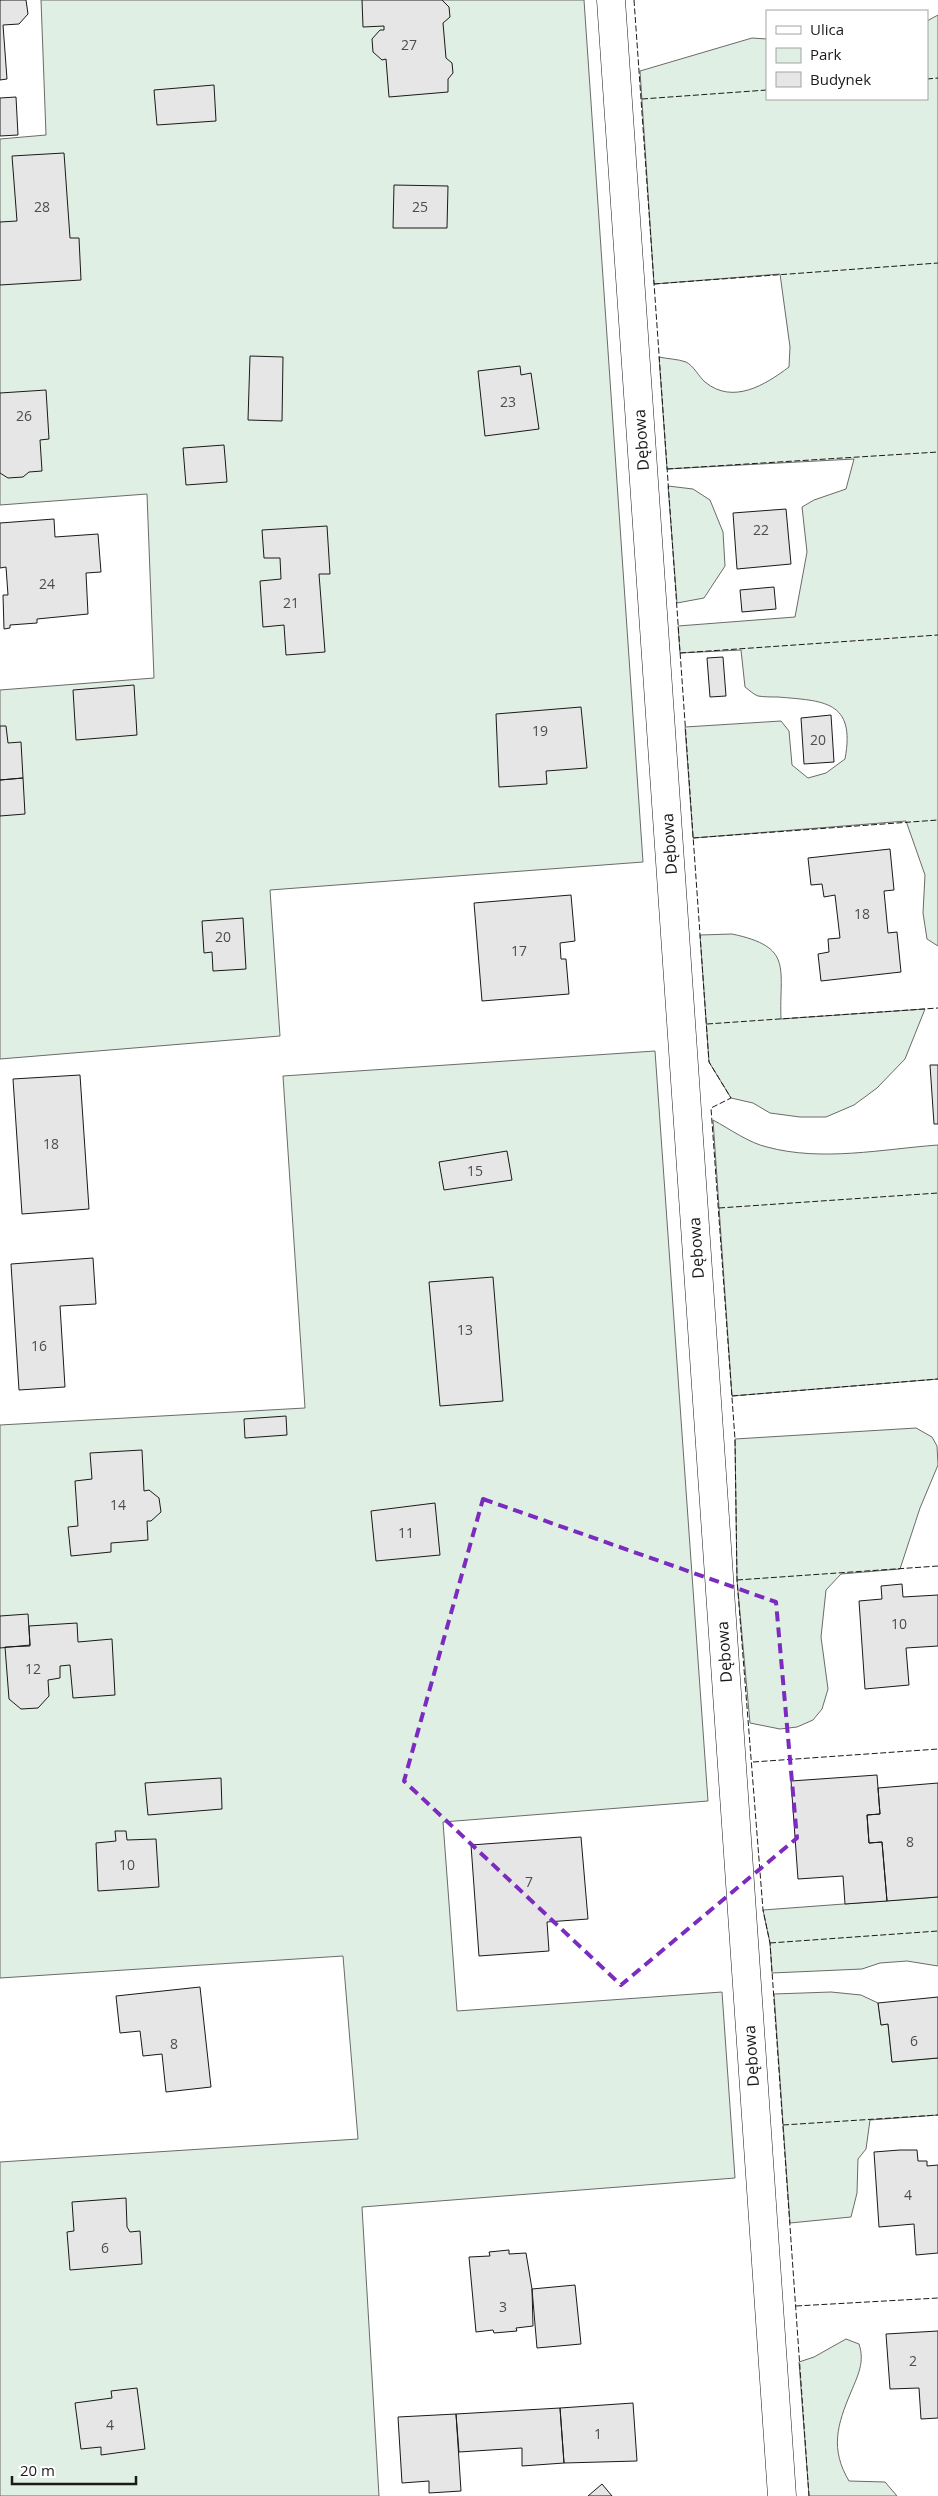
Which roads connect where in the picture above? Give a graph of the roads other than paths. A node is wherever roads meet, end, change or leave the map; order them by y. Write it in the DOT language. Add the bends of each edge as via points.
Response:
graph roads {
  1 [pos="611,0"];
  2 [pos="782,2496"];
  1 -- 2 [label="street, Dębowa"];
}
